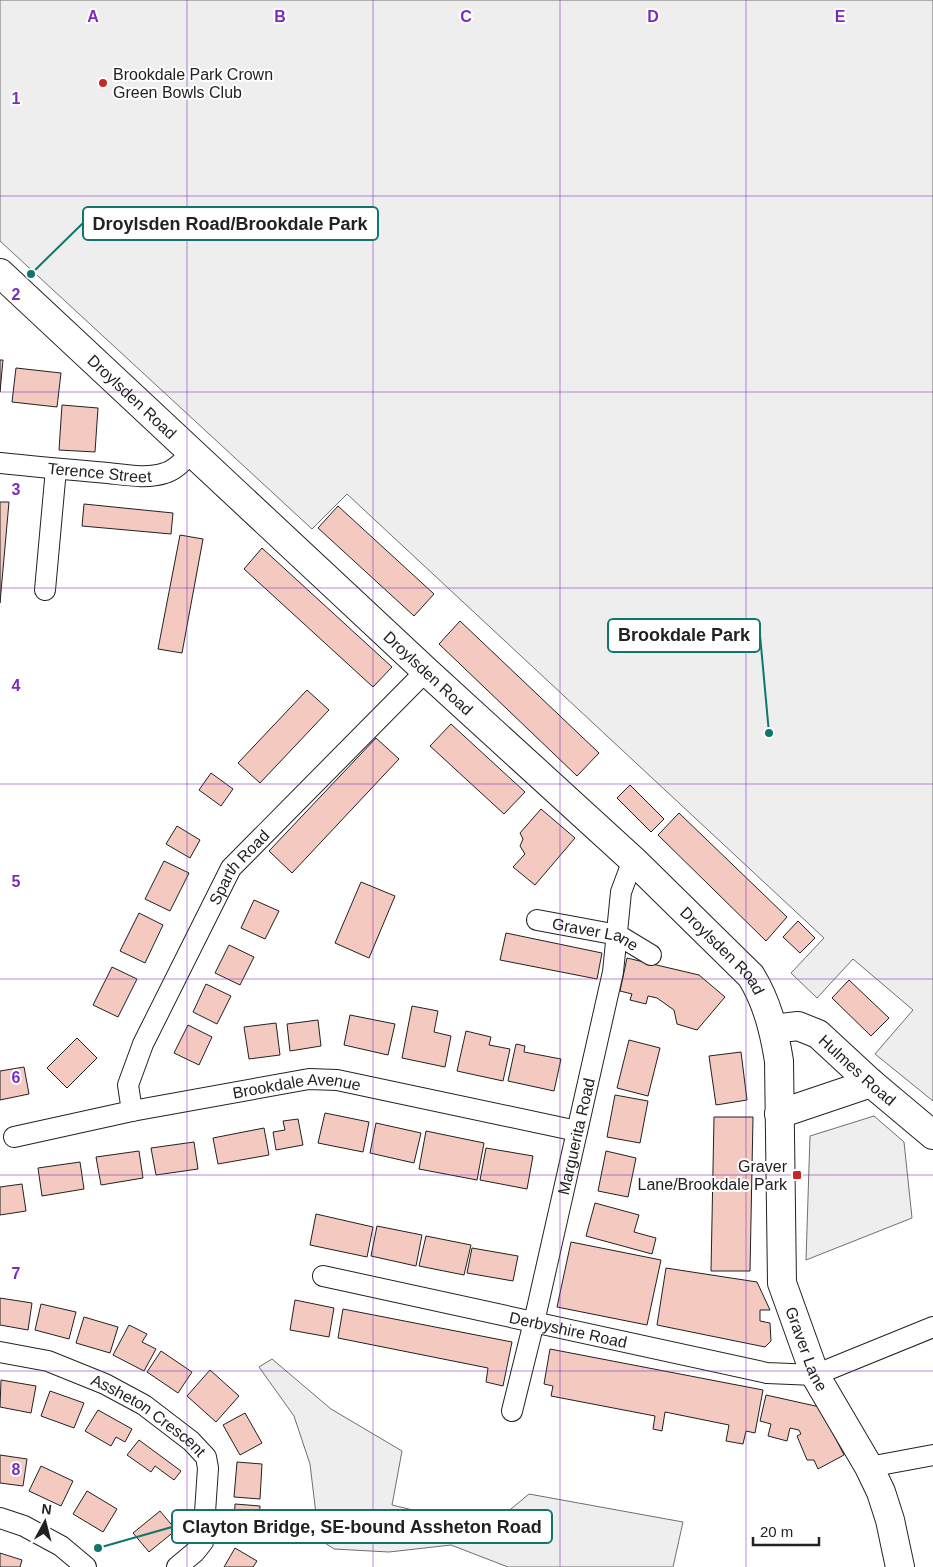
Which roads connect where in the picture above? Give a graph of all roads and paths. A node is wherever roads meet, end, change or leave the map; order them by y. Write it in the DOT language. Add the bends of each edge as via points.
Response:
graph roads {
  1 [pos="0,273"];
  2 [pos="192,452"];
  3 [pos="0,463"];
  4 [pos="56,469"];
  5 [pos="45,590"];
  6 [pos="426,670"];
  7 [pos="633,860"];
  8 [pos="537,920"];
  9 [pos="618,935"];
  10 [pos="651,955"];
  11 [pos="774,1029"];
  12 [pos="871,1083"];
  13 [pos="132,1111"];
  14 [pos="779,1114"];
  15 [pos="577,1131"];
  16 [pos="933,1136"];
  17 [pos="14,1137"];
  18 [pos="323,1276"];
  19 [pos="534,1322"];
  20 [pos="933,1327"];
  21 [pos="0,1352"];
  22 [pos="815,1375"];
  23 [pos="512,1411"];
  24 [pos="933,1455"];
  25 [pos="869,1467"];
  26 [pos="0,1518"];
  27 [pos="86,1567"];
  28 [pos="177,1567"];
  29 [pos="900,1567"];
  1 -- 2 [label="street, Droylsden Road"];
  2 -- 4 [label="street, Terence Street" via="174,470 152,476"];
  2 -- 6 [label="street, Droylsden Road"];
  3 -- 4 [label="street, Terence Street"];
  4 -- 5 [label="street"];
  6 -- 7 [label="street, Droylsden Road"];
  6 -- 13 [label="street, Sparth Road" via="231,868 143,1044 128,1085"];
  7 -- 9 [label="street, Marguerita Road" via="621,892"];
  7 -- 11 [label="street, Droylsden Road" via="751,976"];
  8 -- 9 [label="street, Graver Lane"];
  9 -- 10 [label="street, Graver Lane"];
  9 -- 15 [label="street, Marguerita Road" via="613,972"];
  11 -- 12 [label="street, Hulmes Road" via="798,1026 818,1034"];
  11 -- 14 [label="street, Droylsden Road" via="779,1061"];
  12 -- 14 [label="street"];
  12 -- 16 [label="street, Hulmes Road"];
  13 -- 15 [label="street, Brookdale Avenue" via="309,1079 337,1080"];
  13 -- 17 [label="street, Brookdale Avenue"];
  14 -- 22 [label="street, Graver Lane" via="782,1284"];
  15 -- 19 [label="street, Marguerita Road"];
  18 -- 19 [label="street, Derbyshire Road"];
  19 -- 22 [label="street, Derbyshire Road" via="768,1373"];
  19 -- 23 [label="street, Marguerita Road"];
  20 -- 22 [label="street"];
  21 -- 28 [label="street, Assheton Crescent" via="48,1361 105,1384 144,1405 191,1441 206,1457 203,1542"];
  22 -- 25 [label="street, Graver Lane"];
  24 -- 25 [label="street"];
  25 -- 29 [label="street, Graver Lane" via="884,1501"];
  26 -- 27 [label="street" via="24,1526 61,1546"];
}
